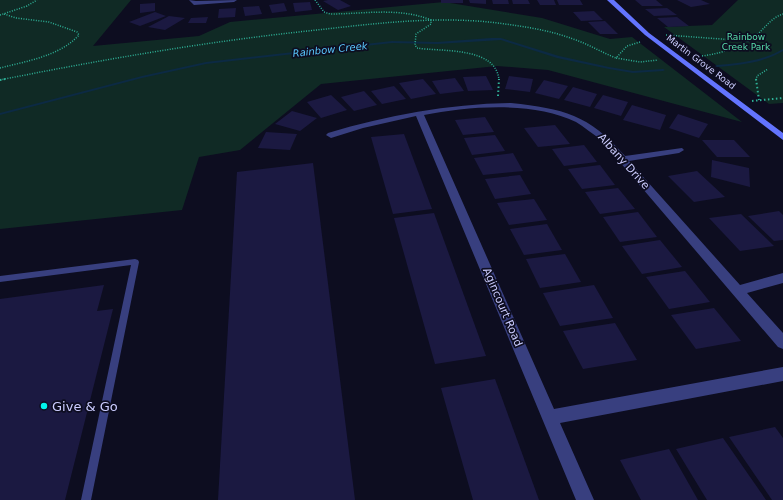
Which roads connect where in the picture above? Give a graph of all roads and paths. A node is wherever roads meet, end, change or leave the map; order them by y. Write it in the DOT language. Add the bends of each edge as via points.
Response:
graph roads {
  1 [pos="37,0"];
  2 [pos="192,0"];
  3 [pos="234,0"];
  4 [pos="315,0"];
  5 [pos="610,0"];
  6 [pos="4,14"];
  7 [pos="783,14"];
  8 [pos="0,15"];
  9 [pos="431,20"];
  10 [pos="664,35"];
  11 [pos="644,41"];
  12 [pos="749,41"];
  13 [pos="702,56"];
  14 [pos="616,58"];
  15 [pos="658,60"];
  16 [pos="0,68"];
  17 [pos="768,69"];
  18 [pos="0,80"];
  19 [pos="498,97"];
  20 [pos="783,98"];
  21 [pos="759,100"];
  22 [pos="752,101"];
  23 [pos="419,113"];
  24 [pos="331,135"];
  25 [pos="783,137"];
  26 [pos="679,150"];
  27 [pos="623,160"];
  28 [pos="783,278"];
  29 [pos="0,279"];
  30 [pos="738,291"];
  31 [pos="783,344"];
  32 [pos="783,374"];
  33 [pos="550,417"];
  34 [pos="86,500"];
  35 [pos="586,500"];
  1 -- 6 [label="path"];
  2 -- 3 [label="street" via="194,3"];
  4 -- 9 [label="path" via="324,12 330,14 395,10 412,12"];
  5 -- 25 [label="street, Martin Grove Road" via="647,34"];
  6 -- 8 [label="path"];
  6 -- 16 [label="path" via="49,22 79,35 76,40 58,50"];
  7 -- 12 [label="path"];
  9 -- 14 [label="path" via="478,20 549,33 578,41"];
  9 -- 18 [label="path" via="235,39"];
  9 -- 19 [label="path" via="431,24 418,32 414,38 415,45 420,49 465,53 489,62 499,75"];
  10 -- 12 [label="path"];
  11 -- 14 [label="path" via="627,46"];
  12 -- 13 [label="path" via="732,51"];
  14 -- 15 [label="path" via="640,62"];
  17 -- 21 [label="path" via="757,76"];
  20 -- 21 [label="path"];
  21 -- 22 [label="path"];
  23 -- 24 [label="street, Albany Drive"];
  23 -- 27 [label="street, Albany Drive" via="486,105 530,107 569,116 589,125"];
  23 -- 33 [label="street, Agincourt Road"];
  26 -- 27 [label="street"];
  27 -- 30 [label="street, Albany Drive"];
  28 -- 30 [label="street"];
  29 -- 34 [label="lane" via="135,262"];
  30 -- 31 [label="street, Albany Drive"];
  32 -- 33 [label="street"];
  33 -- 35 [label="street, Agincourt Road"];
}
